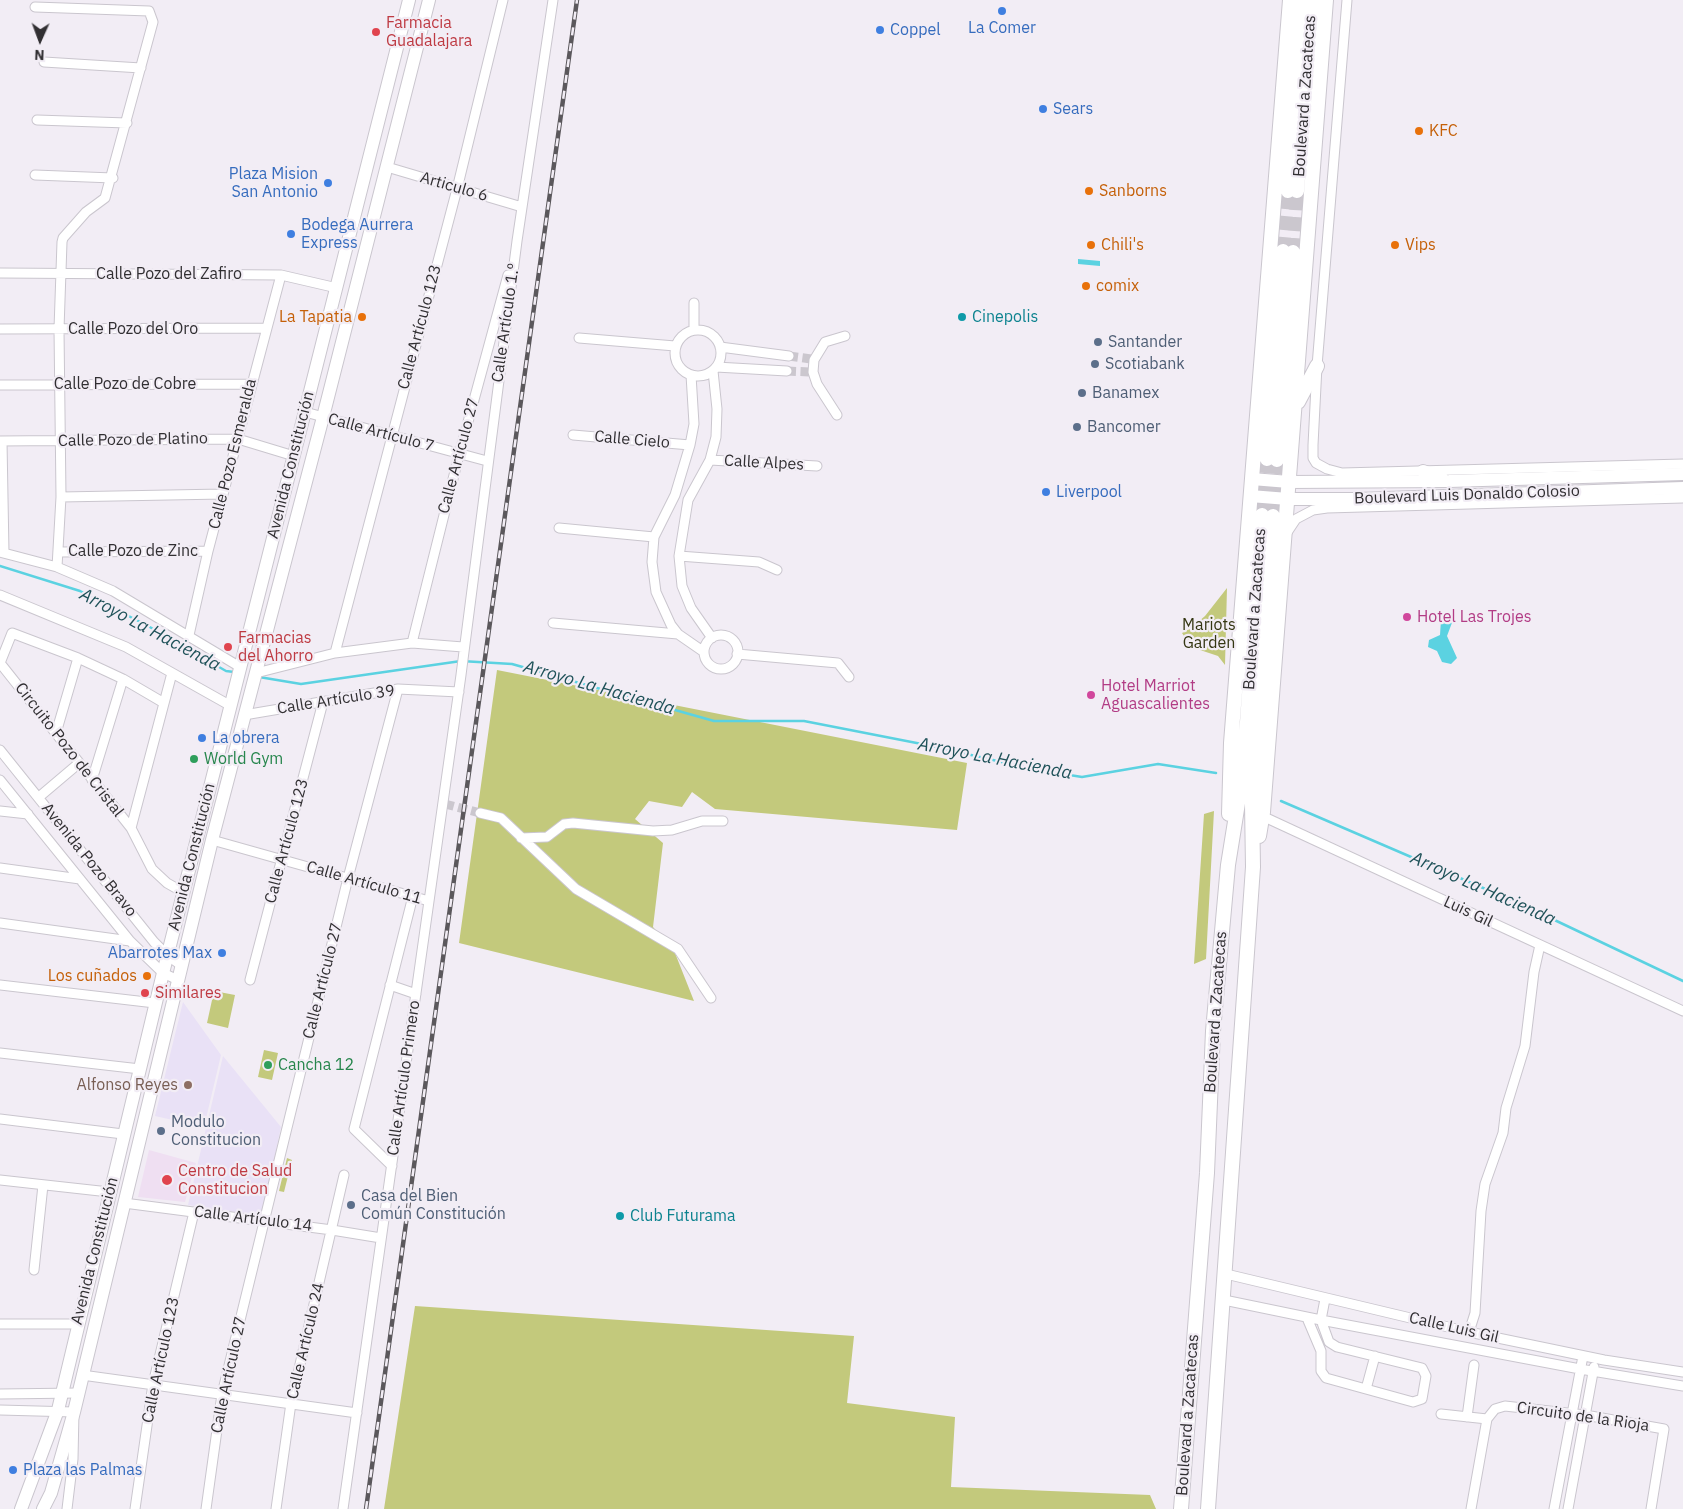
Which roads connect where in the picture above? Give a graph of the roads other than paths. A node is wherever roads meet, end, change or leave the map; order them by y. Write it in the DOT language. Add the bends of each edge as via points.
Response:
graph roads {
  1 [pos="409,0"];
  2 [pos="428,0"];
  3 [pos="503,0"];
  4 [pos="554,0"];
  5 [pos="1290,0"];
  6 [pos="1300,0"];
  7 [pos="1312,0"];
  8 [pos="1326,0"];
  9 [pos="1347,0"];
  10 [pos="92,4"];
  11 [pos="34,7"];
  12 [pos="44,62"];
  13 [pos="141,68"];
  14 [pos="37,120"];
  15 [pos="127,123"];
  16 [pos="386,167"];
  17 [pos="35,175"];
  18 [pos="113,178"];
  19 [pos="457,189"];
  20 [pos="522,207"];
  21 [pos="517,241"];
  22 [pos="1288,252"];
  23 [pos="60,273"];
  24 [pos="0,274"];
  25 [pos="281,274"];
  26 [pos="337,288"];
  27 [pos="694,303"];
  28 [pos="266,328"];
  29 [pos="0,329"];
  30 [pos="59,329"];
  31 [pos="694,330"];
  32 [pos="841,337"];
  33 [pos="579,338"];
  34 [pos="675,346"];
  35 [pos="720,347"];
  36 [pos="789,356"];
  37 [pos="1317,366"];
  38 [pos="714,369"];
  39 [pos="786,371"];
  40 [pos="691,375"];
  41 [pos="59,384"];
  42 [pos="251,384"];
  43 [pos="0,385"];
  44 [pos="1296,407"];
  45 [pos="305,412"];
  46 [pos="837,415"];
  47 [pos="323,418"];
  48 [pos="392,435"];
  49 [pos="573,435"];
  50 [pos="238,439"];
  51 [pos="1,441"];
  52 [pos="61,441"];
  53 [pos="690,445"];
  54 [pos="459,455"];
  55 [pos="294,456"];
  56 [pos="710,460"];
  57 [pos="1272,460"];
  58 [pos="487,461"];
  59 [pos="1683,464"];
  60 [pos="818,466"];
  61 [pos="1592,467"];
  62 [pos="1423,471"];
  63 [pos="1679,476"];
  64 [pos="1574,477"];
  65 [pos="1252,479"];
  66 [pos="1449,481"];
  67 [pos="1289,482"];
  68 [pos="1683,488"];
  69 [pos="223,494"];
  70 [pos="675,495"];
  71 [pos="1487,495"];
  72 [pos="1250,496"];
  73 [pos="61,497"];
  74 [pos="1683,498"];
  75 [pos="1288,499"];
  76 [pos="1356,499"];
  77 [pos="688,500"];
  78 [pos="1476,503"];
  79 [pos="1371,506"];
  80 [pos="560,528"];
  81 [pos="654,536"];
  82 [pos="1284,539"];
  83 [pos="208,551"];
  84 [pos="2,552"];
  85 [pos="59,552"];
  86 [pos="679,556"];
  87 [pos="57,567"];
  88 [pos="777,570"];
  89 [pos="0,596"];
  90 [pos="553,623"];
  91 [pos="678,634"];
  92 [pos="189,635"];
  93 [pos="712,638"];
  94 [pos="412,643"];
  95 [pos="463,651"];
  96 [pos="704,652"];
  97 [pos="335,653"];
  98 [pos="737,654"];
  99 [pos="78,658"];
  100 [pos="239,668"];
  101 [pos="172,672"];
  102 [pos="255,674"];
  103 [pos="848,677"];
  104 [pos="123,679"];
  105 [pos="398,689"];
  106 [pos="459,692"];
  107 [pos="232,702"];
  108 [pos="323,702"];
  109 [pos="164,703"];
  110 [pos="244,715"];
  111 [pos="56,733"];
  112 [pos="0,750"];
  113 [pos="78,764"];
  114 [pos="0,780"];
  115 [pos="92,780"];
  116 [pos="39,797"];
  117 [pos="0,811"];
  118 [pos="480,813"];
  119 [pos="28,814"];
  120 [pos="1257,814"];
  121 [pos="723,821"];
  122 [pos="131,828"];
  123 [pos="521,838"];
  124 [pos="212,840"];
  125 [pos="283,860"];
  126 [pos="1228,865"];
  127 [pos="0,868"];
  128 [pos="348,878"];
  129 [pos="80,879"];
  130 [pos="183,892"];
  131 [pos="413,896"];
  132 [pos="429,901"];
  133 [pos="0,923"];
  134 [pos="130,941"];
  135 [pos="1540,945"];
  136 [pos="168,956"];
  137 [pos="181,965"];
  138 [pos="163,973"];
  139 [pos="178,980"];
  140 [pos="250,980"];
  141 [pos="390,985"];
  142 [pos="0,986"];
  143 [pos="416,994"];
  144 [pos="711,998"];
  145 [pos="155,1003"];
  146 [pos="1683,1011"];
  147 [pos="0,1053"];
  148 [pos="140,1070"];
  149 [pos="0,1119"];
  150 [pos="124,1134"];
  151 [pos="392,1166"];
  152 [pos="344,1175"];
  153 [pos="0,1180"];
  154 [pos="44,1185"];
  155 [pos="109,1192"];
  156 [pos="124,1203"];
  157 [pos="194,1212"];
  158 [pos="264,1221"];
  159 [pos="332,1230"];
  160 [pos="381,1238"];
  161 [pos="34,1270"];
  162 [pos="1226,1274"];
  163 [pos="1325,1299"];
  164 [pos="1224,1300"];
  165 [pos="1307,1318"];
  166 [pos="1321,1320"];
  167 [pos="0,1324"];
  168 [pos="78,1324"];
  169 [pos="1469,1332"];
  170 [pos="1375,1356"];
  171 [pos="1583,1356"];
  172 [pos="1596,1358"];
  173 [pos="1474,1365"];
  174 [pos="1580,1370"];
  175 [pos="1593,1372"];
  176 [pos="1683,1372"];
  177 [pos="82,1375"];
  178 [pos="153,1384"];
  179 [pos="1683,1386"];
  180 [pos="1366,1389"];
  181 [pos="61,1393"];
  182 [pos="78,1393"];
  183 [pos="0,1394"];
  184 [pos="222,1394"];
  185 [pos="291,1403"];
  186 [pos="0,1410"];
  187 [pos="58,1410"];
  188 [pos="74,1412"];
  189 [pos="357,1413"];
  190 [pos="1441,1414"];
  191 [pos="1572,1414"];
  192 [pos="1585,1415"];
  193 [pos="1467,1417"];
  194 [pos="1487,1419"];
  195 [pos="21,1509"];
  196 [pos="43,1509"];
  197 [pos="67,1509"];
  198 [pos="135,1509"];
  199 [pos="206,1509"];
  200 [pos="276,1509"];
  201 [pos="343,1509"];
  202 [pos="1181,1509"];
  203 [pos="1208,1509"];
  204 [pos="1471,1509"];
  205 [pos="1554,1509"];
  206 [pos="1568,1509"];
  207 [pos="1652,1509"];
  1 -- 26 [label="main road, Avenida Constitución"];
  2 -- 16 [label="main road, Avenida Constitución"];
  3 -- 19 [label="street, Calle Artículo 123"];
  4 -- 20 [label="street, Calle Artículo 1.º"];
  5 -- 65 [label="main road"];
  6 -- 7 [label="main road, Boulevard a Zacatecas" via="1293,191"];
  8 -- 44 [label="main road"];
  9 -- 37 [label="street"];
  10 -- 11 [label="street"];
  10 -- 13 [label="street" via="150,11 153,22"];
  12 -- 13 [label="street"];
  13 -- 15 [label="street"];
  14 -- 15 [label="street"];
  15 -- 18 [label="street"];
  16 -- 19 [label="street, Articulo 6"];
  16 -- 47 [label="main road, Avenida Constitución"];
  17 -- 18 [label="street"];
  18 -- 23 [label="street" via="105,198 86,212 63,238"];
  19 -- 20 [label="street, Articulo 6"];
  19 -- 48 [label="street, Calle Artículo 123"];
  20 -- 21 [label="street, Calle Artículo 1.º"];
  21 -- 54 [label="street, Calle Artículo 27"];
  21 -- 58 [label="street, Calle Artículo 1.º"];
  22 -- 57 [label="main road"];
  23 -- 24 [label="street, Calle Pozo del Zafiro"];
  23 -- 25 [label="street, Calle Pozo del Zafiro"];
  23 -- 30 [label="street"];
  25 -- 26 [label="street, Calle Pozo del Zafiro"];
  25 -- 28 [label="street, Calle Pozo Esmeralda"];
  26 -- 45 [label="main road, Avenida Constitución"];
  27 -- 31 [label="street"];
  28 -- 30 [label="street, Calle Pozo del Oro"];
  28 -- 42 [label="street, Calle Pozo Esmeralda"];
  29 -- 30 [label="street, Calle Pozo del Oro"];
  30 -- 41 [label="street"];
  31 -- 34 [label="street" via="680,338"];
  31 -- 35 [label="street" via="710,333"];
  32 -- 46 [label="street" via="825,342 812,360 811,372"];
  33 -- 34 [label="street"];
  34 -- 40 [label="street" via="679,367"];
  35 -- 36 [label="street"];
  35 -- 38 [label="street" via="720,361"];
  37 -- 44 [label="main road"];
  37 -- 62 [label="street, Boulevard Luis Donaldo Colosio" via="1314,458 1327,469 1342,473"];
  38 -- 39 [label="street"];
  38 -- 40 [label="street" via="698,376"];
  38 -- 56 [label="street" via="716,438"];
  40 -- 53 [label="street" via="694,424"];
  41 -- 42 [label="street, Calle Pozo de Cobre"];
  41 -- 43 [label="street, Calle Pozo de Cobre"];
  41 -- 52 [label="street"];
  42 -- 50 [label="street, Calle Pozo Esmeralda"];
  44 -- 67 [label="main road"];
  45 -- 47 [label="street, Calle Artículo 7"];
  45 -- 55 [label="main road, Avenida Constitución"];
  47 -- 48 [label="street, Calle Artículo 7"];
  47 -- 102 [label="main road, Avenida Constitución"];
  48 -- 54 [label="street, Calle Artículo 7"];
  48 -- 97 [label="street, Calle Artículo 123"];
  49 -- 53 [label="street, Calle Cielo"];
  50 -- 52 [label="street, Calle Pozo de Platino"];
  50 -- 55 [label="street, Calle Pozo de Platino"];
  50 -- 69 [label="street, Calle Pozo Esmeralda"];
  51 -- 52 [label="street, Calle Pozo de Platino"];
  51 -- 84 [label="street"];
  52 -- 73 [label="street"];
  53 -- 70 [label="street"];
  54 -- 58 [label="street, Calle Artículo 7"];
  54 -- 94 [label="street, Calle Artículo 27"];
  55 -- 100 [label="main road, Avenida Constitución"];
  56 -- 60 [label="street, Calle Alpes"];
  56 -- 77 [label="street"];
  58 -- 95 [label="street, Calle Artículo 1.º"];
  59 -- 61 [label="street, Boulevard Luis Donaldo Colosio"];
  61 -- 62 [label="street, Boulevard Luis Donaldo Colosio"];
  61 -- 64 [label="main road"];
  62 -- 66 [label="main road"];
  63 -- 64 [label="main road, Boulevard Luis Donaldo Colosio"];
  64 -- 66 [label="main road, Boulevard Luis Donaldo Colosio"];
  65 -- 67 [label="main road, Boulevard Luis Donaldo Colosio"];
  65 -- 72 [label="main road"];
  66 -- 67 [label="main road, Boulevard Luis Donaldo Colosio"];
  67 -- 75 [label="main road"];
  68 -- 71 [label="main road, Boulevard Luis Donaldo Colosio"];
  69 -- 73 [label="street"];
  69 -- 83 [label="street, Calle Pozo Esmeralda"];
  70 -- 77 [label="street"];
  70 -- 81 [label="street"];
  71 -- 76 [label="main road, Boulevard Luis Donaldo Colosio"];
  71 -- 78 [label="main road"];
  72 -- 75 [label="main road, Boulevard Luis Donaldo Colosio"];
  72 -- 126 [label="main road" via="1231,743"];
  73 -- 85 [label="street"];
  74 -- 78 [label="street, Boulevard Luis Donaldo Colosio"];
  75 -- 76 [label="main road, Boulevard Luis Donaldo Colosio"];
  75 -- 82 [label="main road"];
  76 -- 79 [label="main road"];
  77 -- 86 [label="street"];
  78 -- 79 [label="street, Boulevard Luis Donaldo Colosio"];
  79 -- 82 [label="street, Boulevard Luis Donaldo Colosio" via="1313,510 1296,519"];
  80 -- 81 [label="street"];
  81 -- 91 [label="street" via="652,562 656,592 670,625"];
  82 -- 120 [label="main road"];
  83 -- 85 [label="street, Calle Pozo de Zinc"];
  83 -- 92 [label="street, Calle Pozo Esmeralda"];
  84 -- 87 [label="street"];
  85 -- 87 [label="street"];
  86 -- 88 [label="street" via="759,562"];
  86 -- 93 [label="street" via="682,586 691,608"];
  87 -- 92 [label="street" via="113,591"];
  89 -- 101 [label="street" via="126,647"];
  90 -- 91 [label="street"];
  91 -- 96 [label="street"];
  92 -- 100 [label="street"];
  93 -- 96 [label="street"];
  93 -- 98 [label="street" via="723,636 732,640"];
  94 -- 95 [label="street"];
  94 -- 97 [label="street"];
  95 -- 106 [label="street, Calle Artículo Primero"];
  96 -- 98 [label="street" via="712,666 723,669 733,664"];
  97 -- 102 [label="street"];
  98 -- 103 [label="street" via="838,663"];
  99 -- 104 [label="street, Circuito Pozo de Cristal"];
  99 -- 111 [label="street"];
  99 -- 111 [label="street, Circuito Pozo de Cristal" via="12,634 0,663"];
  100 -- 107 [label="main road, Avenida Constitución"];
  101 -- 107 [label="street"];
  101 -- 109 [label="street, Circuito Pozo de Cristal"];
  102 -- 110 [label="main road, Avenida Constitución"];
  104 -- 109 [label="street, Circuito Pozo de Cristal"];
  104 -- 115 [label="street"];
  105 -- 106 [label="street, Calle Artículo 39"];
  105 -- 108 [label="street, Calle Artículo 39"];
  105 -- 128 [label="street, Calle Artículo 27"];
  106 -- 132 [label="street, Calle Artículo Primero"];
  107 -- 130 [label="main road, Avenida Constitución"];
  108 -- 110 [label="street, Calle Artículo 39"];
  108 -- 125 [label="street, Calle Artículo 123"];
  109 -- 122 [label="street, Circuito Pozo de Cristal"];
  110 -- 124 [label="main road, Avenida Constitución"];
  111 -- 113 [label="street, Circuito Pozo de Cristal"];
  112 -- 116 [label="street, Avenida Pozo Bravo"];
  113 -- 115 [label="street, Circuito Pozo de Cristal"];
  113 -- 116 [label="street"];
  114 -- 119 [label="street, Avenida Pozo Bravo"];
  115 -- 122 [label="street, Circuito Pozo de Cristal"];
  116 -- 136 [label="street, Avenida Pozo Bravo"];
  117 -- 119 [label="street"];
  118 -- 123 [label="street" via="501,818"];
  119 -- 129 [label="street, Avenida Pozo Bravo"];
  120 -- 126 [label="main road, Boulevard a Zacatecas" via="1267,516 1238,803"];
  120 -- 135 [label="street, Luis Gil"];
  120 -- 162 [label="main road, Boulevard a Zacatecas"];
  121 -- 123 [label="street" via="702,821 672,830 653,831 573,823 564,824 547,836"];
  122 -- 130 [label="street, Circuito Pozo de Cristal" via="152,869"];
  123 -- 144 [label="street" via="576,889 678,949"];
  124 -- 125 [label="street, Calle Artículo 11"];
  124 -- 137 [label="main road, Avenida Constitución"];
  125 -- 128 [label="street, Calle Artículo 11"];
  125 -- 140 [label="street, Calle Artículo 123"];
  126 -- 202 [label="main road, Boulevard a Zacatecas" via="1213,1031 1207,1173"];
  127 -- 129 [label="street"];
  128 -- 131 [label="street, Calle Artículo 11"];
  128 -- 158 [label="street, Calle Artículo 27"];
  129 -- 134 [label="street, Avenida Pozo Bravo"];
  130 -- 136 [label="main road, Avenida Constitución"];
  131 -- 132 [label="street, Calle Artículo 11"];
  131 -- 141 [label="street"];
  132 -- 143 [label="street, Calle Artículo Primero"];
  133 -- 134 [label="street"];
  134 -- 138 [label="street, Avenida Pozo Bravo"];
  135 -- 146 [label="street, Luis Gil"];
  135 -- 169 [label="street" via="1525,1046 1506,1108 1503,1133 1485,1184 1475,1314"];
  136 -- 137 [label="street, Avenida Pozo Bravo"];
  136 -- 138 [label="main road, Avenida Constitución"];
  137 -- 139 [label="main road, Avenida Constitución"];
  138 -- 139 [label="street, Avenida Pozo Bravo"];
  138 -- 145 [label="main road, Avenida Constitución"];
  139 -- 156 [label="main road, Avenida Constitución"];
  141 -- 143 [label="street"];
  141 -- 151 [label="street" via="354,1129"];
  142 -- 145 [label="street"];
  143 -- 151 [label="street, Calle Artículo Primero"];
  145 -- 148 [label="main road, Avenida Constitución"];
  147 -- 148 [label="street"];
  148 -- 150 [label="main road, Avenida Constitución"];
  149 -- 150 [label="street"];
  150 -- 155 [label="main road, Avenida Constitución"];
  151 -- 160 [label="street, Calle Artículo Primero"];
  152 -- 159 [label="street, Calle Artículo 24"];
  153 -- 154 [label="street"];
  154 -- 155 [label="street"];
  154 -- 161 [label="street"];
  155 -- 168 [label="main road, Avenida Constitución"];
  156 -- 157 [label="street, Calle Artículo 14"];
  156 -- 177 [label="main road, Avenida Constitución"];
  157 -- 158 [label="street, Calle Artículo 14"];
  157 -- 178 [label="street, Calle Artículo 123"];
  158 -- 159 [label="street, Calle Artículo 14"];
  158 -- 184 [label="street, Calle Artículo 27"];
  159 -- 160 [label="street, Calle Artículo 14"];
  159 -- 185 [label="street, Calle Artículo 24"];
  160 -- 189 [label="street, Calle Artículo Primero"];
  162 -- 163 [label="street, Calle Luis Gil"];
  162 -- 164 [label="main road, Boulevard a Zacatecas"];
  163 -- 166 [label="street"];
  163 -- 169 [label="street, Calle Luis Gil"];
  164 -- 165 [label="street, Calle Luis Gil"];
  164 -- 203 [label="main road, Boulevard a Zacatecas"];
  165 -- 166 [label="street, Calle Luis Gil"];
  165 -- 180 [label="street" via="1321,1351 1321,1371 1326,1378"];
  166 -- 170 [label="street" via="1329,1342"];
  166 -- 174 [label="street, Calle Luis Gil"];
  167 -- 168 [label="street"];
  168 -- 181 [label="main road, Avenida Constitución"];
  169 -- 171 [label="street, Calle Luis Gil"];
  170 -- 180 [label="street"];
  170 -- 180 [label="street" via="1422,1368 1426,1376 1422,1400 1413,1402"];
  171 -- 172 [label="street, Calle Luis Gil"];
  171 -- 174 [label="street"];
  172 -- 175 [label="street"];
  172 -- 176 [label="street, Calle Luis Gil"];
  173 -- 193 [label="street"];
  174 -- 175 [label="street, Calle Luis Gil"];
  174 -- 191 [label="street"];
  175 -- 179 [label="street, Calle Luis Gil"];
  175 -- 192 [label="street"];
  177 -- 178 [label="street"];
  177 -- 182 [label="main road, Avenida Constitución"];
  178 -- 184 [label="street"];
  178 -- 198 [label="street, Calle Artículo 123"];
  181 -- 182 [label="street"];
  181 -- 183 [label="street"];
  181 -- 187 [label="main road, Avenida Constitución"];
  182 -- 188 [label="main road, Avenida Constitución"];
  184 -- 185 [label="street"];
  184 -- 199 [label="street, Calle Artículo 27"];
  185 -- 189 [label="street"];
  185 -- 200 [label="street, Calle Artículo 24"];
  186 -- 187 [label="street"];
  187 -- 188 [label="street"];
  187 -- 195 [label="main road, Avenida Constitución"];
  188 -- 196 [label="main road, Avenida Constitución" via="51,1493"];
  188 -- 197 [label="street"];
  189 -- 201 [label="street, Calle Artículo Primero"];
  190 -- 193 [label="street"];
  191 -- 192 [label="street, Circuito de la Rioja"];
  191 -- 194 [label="street, Circuito de la Rioja" via="1505,1406 1495,1409"];
  191 -- 205 [label="street"];
  192 -- 206 [label="street"];
  192 -- 207 [label="street, Circuito de la Rioja" via="1664,1429"];
  193 -- 194 [label="street"];
  194 -- 204 [label="street"];
}
